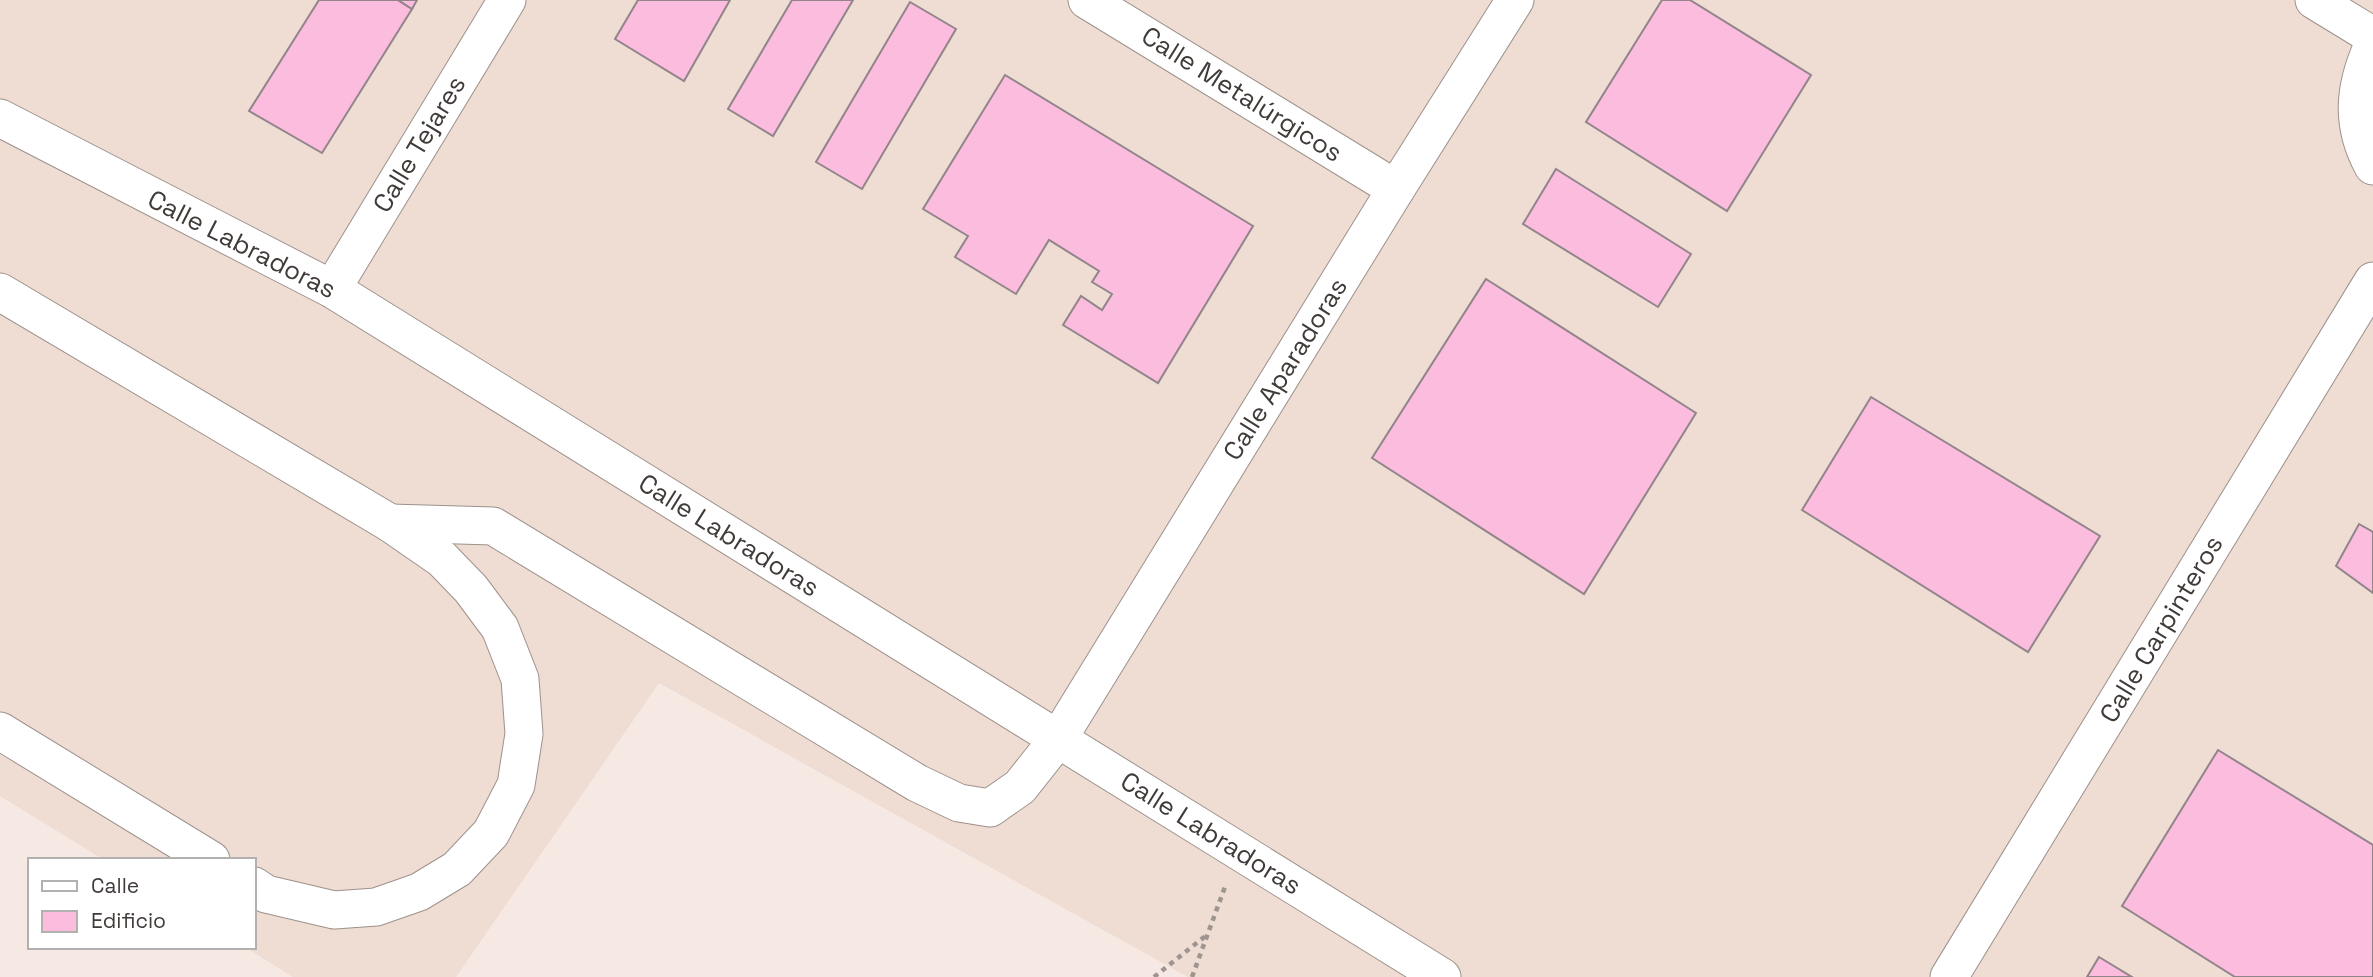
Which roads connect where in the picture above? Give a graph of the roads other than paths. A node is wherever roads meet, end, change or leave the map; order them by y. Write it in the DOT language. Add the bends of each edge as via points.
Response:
graph roads {
  1 [pos="507,0"];
  2 [pos="1087,0"];
  3 [pos="1515,0"];
  4 [pos="2314,0"];
  5 [pos="2373,36"];
  6 [pos="2373,45"];
  7 [pos="0,118"];
  8 [pos="2373,166"];
  9 [pos="1396,189"];
  10 [pos="2373,281"];
  11 [pos="332,289"];
  12 [pos="0,292"];
  13 [pos="390,523"];
  14 [pos="0,731"];
  15 [pos="1058,738"];
  16 [pos="208,858"];
  17 [pos="256,887"];
  18 [pos="1443,977"];
  19 [pos="1949,977"];
  1 -- 11 [label="street, Calle Tejares"];
  2 -- 9 [label="street, Calle Metalúrgicos"];
  3 -- 9 [label="street, Calle Aparadoras"];
  4 -- 5 [label="street"];
  6 -- 8 [label="street" via="2360,73 2356,110 2363,149"];
  7 -- 11 [label="street, Calle Labradoras"];
  9 -- 15 [label="street, Calle Aparadoras"];
  10 -- 19 [label="street, Calle Carpinteros"];
  11 -- 15 [label="street, Calle Labradoras"];
  12 -- 13 [label="street"];
  13 -- 15 [label="street, Calle Aparadoras" via="493,527 917,783 959,803 990,808 1020,787"];
  13 -- 17 [label="street" via="442,559 500,628 520,679 524,734 516,785 491,833 457,869 419,892 376,907 334,909 266,894"];
  14 -- 16 [label="street"];
  15 -- 18 [label="street, Calle Labradoras"];
}
